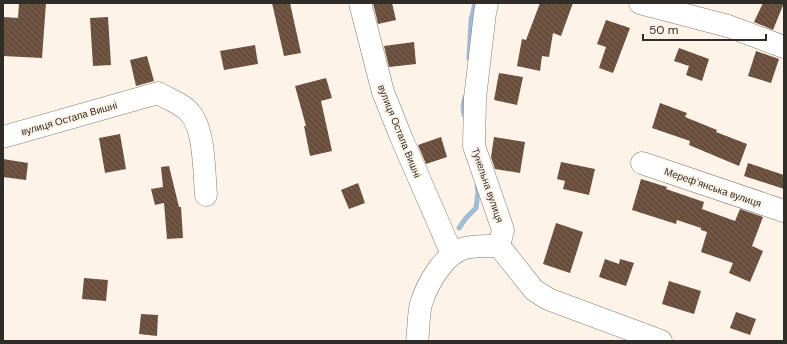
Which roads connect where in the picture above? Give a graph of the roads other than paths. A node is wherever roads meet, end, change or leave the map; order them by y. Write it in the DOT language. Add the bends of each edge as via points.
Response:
graph roads {
  1 [pos="360,3"];
  2 [pos="487,3"];
  3 [pos="640,3"];
  4 [pos="784,48"];
  5 [pos="3,137"];
  6 [pos="642,163"];
  7 [pos="206,195"];
  8 [pos="784,211"];
  9 [pos="499,246"];
  10 [pos="452,254"];
  11 [pos="417,341"];
  12 [pos="661,341"];
  1 -- 10 [label="street, вулиця Остапа Вишні" via="383,92"];
  2 -- 9 [label="street, Тунельна вулиця" via="475,98 474,146 504,230"];
  3 -- 4 [label="street" via="728,26"];
  5 -- 7 [label="street, вулиця Остапа Вишні" via="158,93 190,112 197,124"];
  6 -- 8 [label="street, Мерефʼянська вулиця"];
  9 -- 10 [label="street" via="465,248"];
  9 -- 12 [label="street" via="534,290 548,299"];
  10 -- 11 [label="street" via="435,274 421,304"];
}
